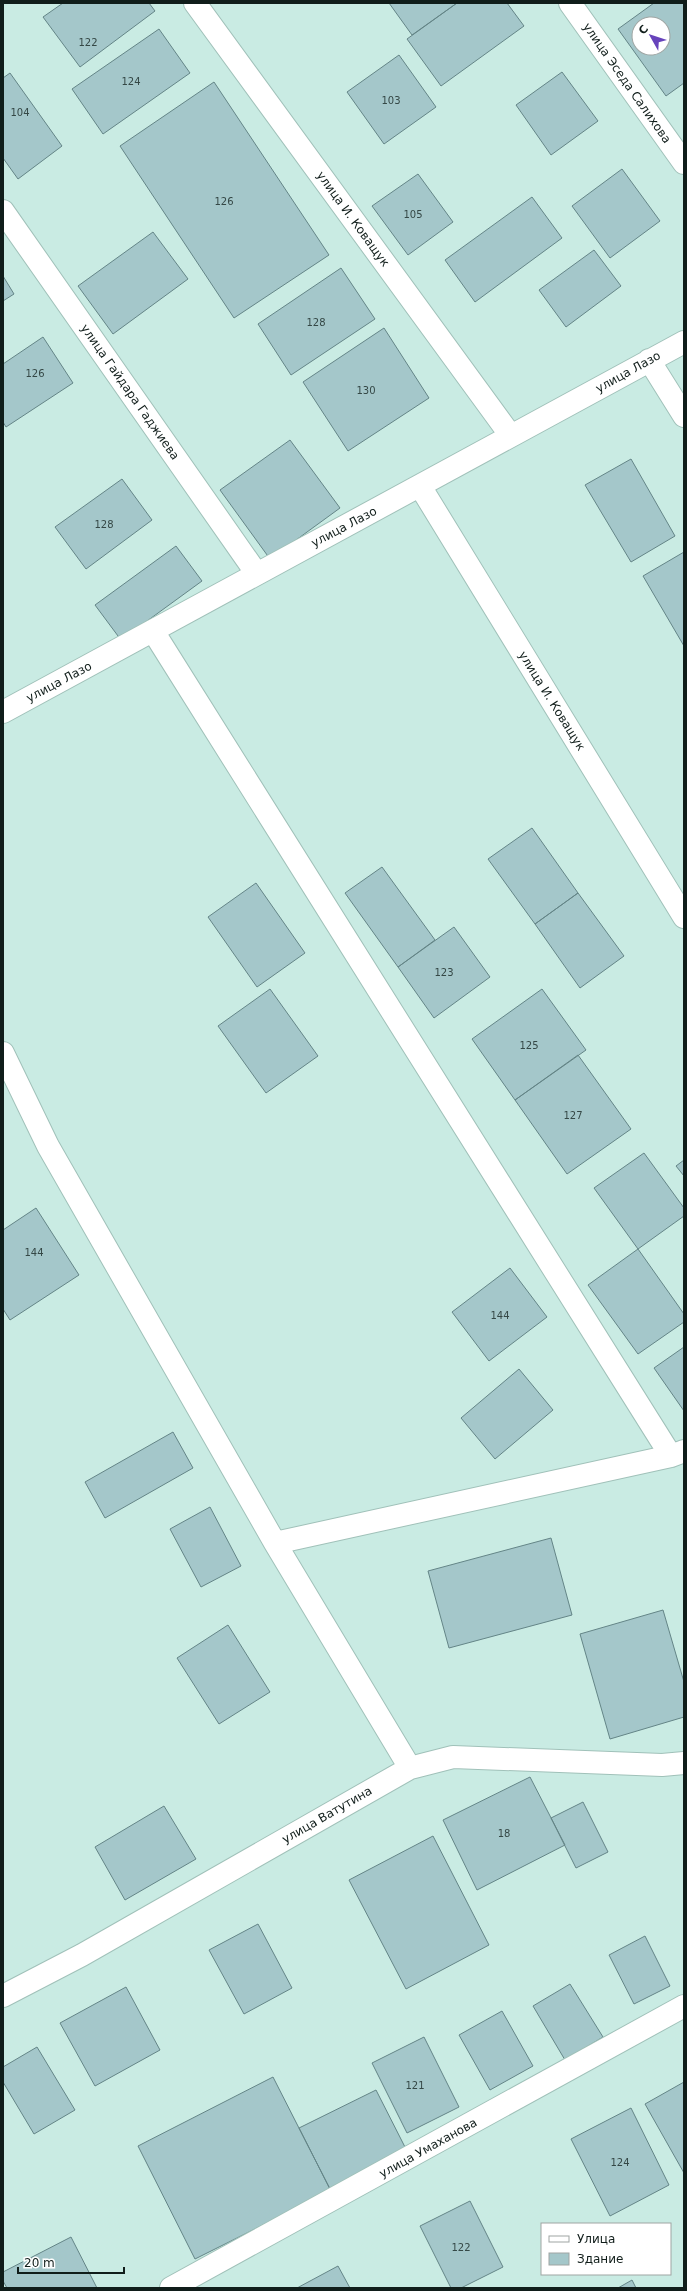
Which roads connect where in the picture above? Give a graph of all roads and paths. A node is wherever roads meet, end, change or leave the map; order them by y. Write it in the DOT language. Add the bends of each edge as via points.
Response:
graph roads {
  1 [pos="195,3"];
  2 [pos="570,3"];
  3 [pos="684,163"];
  4 [pos="3,211"];
  5 [pos="684,342"];
  6 [pos="650,360"];
  7 [pos="684,416"];
  8 [pos="511,436"];
  9 [pos="420,486"];
  10 [pos="257,574"];
  11 [pos="153,631"];
  12 [pos="3,712"];
  13 [pos="684,917"];
  14 [pos="3,1053"];
  15 [pos="678,1454"];
  16 [pos="276,1543"];
  17 [pos="684,1764"];
  18 [pos="410,1768"];
  19 [pos="3,1996"];
  20 [pos="684,2006"];
  21 [pos="171,2288"];
  1 -- 8 [label="street, улица И. Коващук"];
  2 -- 3 [label="street, улица Эседа Салихова"];
  4 -- 10 [label="street, улица Гайдара Гаджиева"];
  5 -- 6 [label="street, улица Лазо"];
  6 -- 7 [label="street"];
  6 -- 8 [label="street, улица Лазо"];
  8 -- 9 [label="street, улица Лазо"];
  9 -- 10 [label="street, улица Лазо"];
  9 -- 13 [label="street, улица И. Коващук"];
  10 -- 11 [label="street, улица Лазо"];
  11 -- 12 [label="street, улица Лазо"];
  11 -- 15 [label="street"];
  14 -- 16 [label="street" via="48,1146"];
  15 -- 16 [label="street"];
  16 -- 18 [label="street"];
  17 -- 18 [label="street, улица Ватутина" via="454,1757"];
  18 -- 19 [label="street, улица Ватутина" via="82,1955"];
  20 -- 21 [label="street, улица Умаханова"];
}
